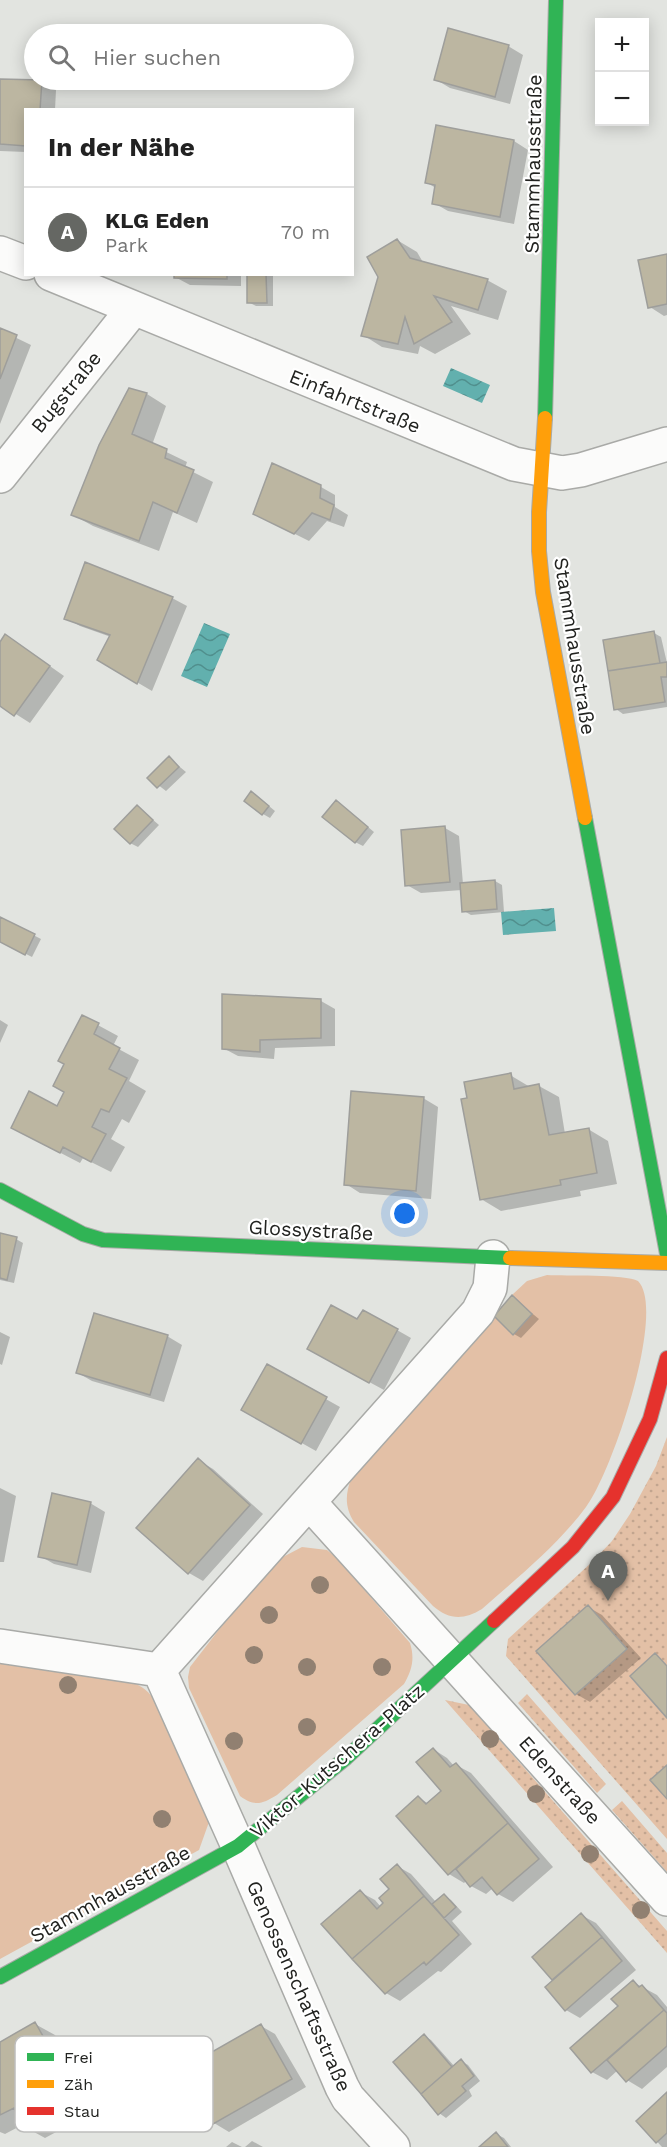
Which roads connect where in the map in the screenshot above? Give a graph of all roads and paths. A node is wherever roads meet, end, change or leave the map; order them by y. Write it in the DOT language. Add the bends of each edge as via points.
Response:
graph roads {
  1 [pos="556,0"];
  2 [pos="0,253"];
  3 [pos="24,262"];
  4 [pos="56,276"];
  5 [pos="133,309"];
  6 [pos="667,444"];
  7 [pos="542,470"];
  8 [pos="0,476"];
  9 [pos="0,1190"];
  10 [pos="667,1254"];
  11 [pos="493,1257"];
  12 [pos="667,1263"];
  13 [pos="667,1358"];
  14 [pos="663,1396"];
  15 [pos="309,1502"];
  16 [pos="0,1646"];
  17 [pos="453,1660"];
  18 [pos="159,1670"];
  19 [pos="238,1846"];
  20 [pos="667,1899"];
  21 [pos="0,1977"];
  22 [pos="393,2147"];
  1 -- 7 [label="street, Stammhausstraße"];
  2 -- 3 [label="street"];
  4 -- 5 [label="street, Einfahrtstraße"];
  5 -- 7 [label="street, Einfahrtstraße" via="486,454"];
  5 -- 8 [label="street, Bugstraße"];
  6 -- 7 [label="street, Einfahrtstraße" via="581,470"];
  7 -- 10 [label="street, Stammhausstraße" via="539,551 543,592"];
  9 -- 11 [label="street, Glossystraße" via="83,1234 103,1240"];
  11 -- 12 [label="street, Glossystraße"];
  11 -- 15 [label="street" via="490,1288 478,1312"];
  13 -- 14 [label="street, Viktor-Kutschera-Platz"];
  14 -- 17 [label="street, Viktor-Kutschera-Platz" via="601,1514 573,1547"];
  15 -- 17 [label="street"];
  15 -- 18 [label="street"];
  16 -- 18 [label="street"];
  17 -- 19 [label="street, Viktor-Kutschera-Platz" via="346,1758"];
  17 -- 20 [label="street, Edenstraße"];
  18 -- 19 [label="street, Viktor-Kutschera-Platz"];
  19 -- 21 [label="street, Stammhausstraße"];
  19 -- 22 [label="street, Genossenschaftsstraße" via="345,2093"];
}
